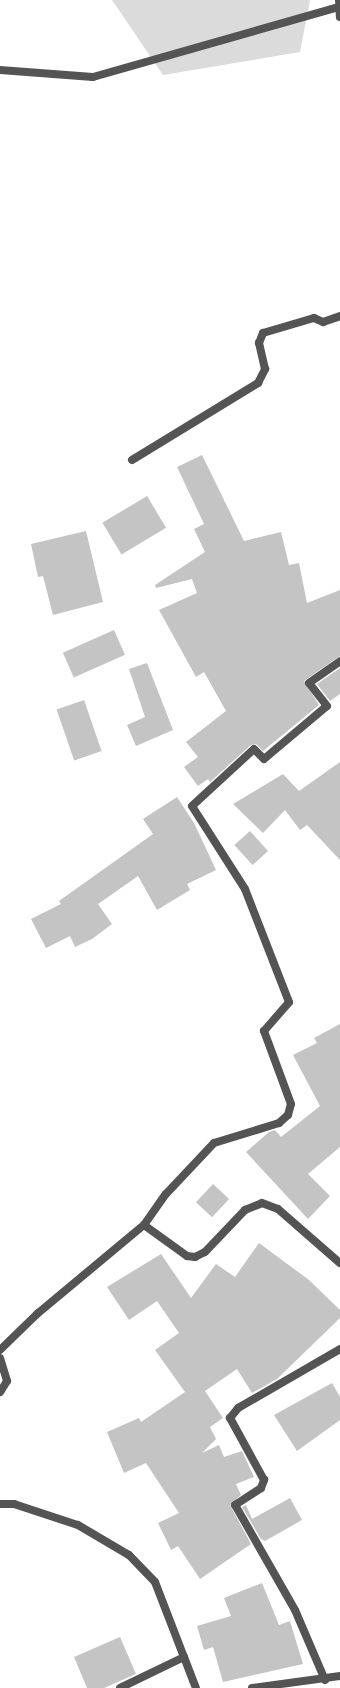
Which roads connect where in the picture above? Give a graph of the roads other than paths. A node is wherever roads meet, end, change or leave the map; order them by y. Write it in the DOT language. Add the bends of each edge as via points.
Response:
graph roads {
  1 [pos="338,4"];
  2 [pos="340,17"];
  3 [pos="0,70"];
  4 [pos="340,316"];
  5 [pos="132,460"];
  6 [pos="340,661"];
  7 [pos="144,1225"];
  8 [pos="339,1259"];
  9 [pos="340,1349"];
  10 [pos="0,1350"];
  11 [pos="0,1358"];
  12 [pos="0,1392"];
  13 [pos="0,1504"];
  14 [pos="184,1657"];
  15 [pos="340,1676"];
  16 [pos="325,1680"];
  17 [pos="120,1688"];
  18 [pos="196,1688"];
  19 [pos="252,1688"];
  1 -- 2 [label="street"];
  1 -- 3 [label="street" via="93,77"];
  4 -- 5 [label="street" via="323,322 314,318 263,333 259,343 265,369 258,383"];
  6 -- 7 [label="street" via="309,683 327,706 264,759 254,750 192,806 245,889 289,1002 264,1031 291,1110 279,1123 214,1144 166,1194"];
  7 -- 8 [label="street" via="187,1256 195,1257 205,1252 245,1210 262,1203 278,1209"];
  7 -- 10 [label="street" via="37,1314"];
  9 -- 16 [label="street" via="238,1408 230,1418 264,1480 261,1488 235,1505 295,1610"];
  11 -- 12 [label="street" via="7,1381"];
  13 -- 14 [label="street" via="14,1504 78,1525 128,1555 155,1582"];
  14 -- 17 [label="street"];
  14 -- 18 [label="street"];
  15 -- 16 [label="street"];
  16 -- 19 [label="street"];
}
